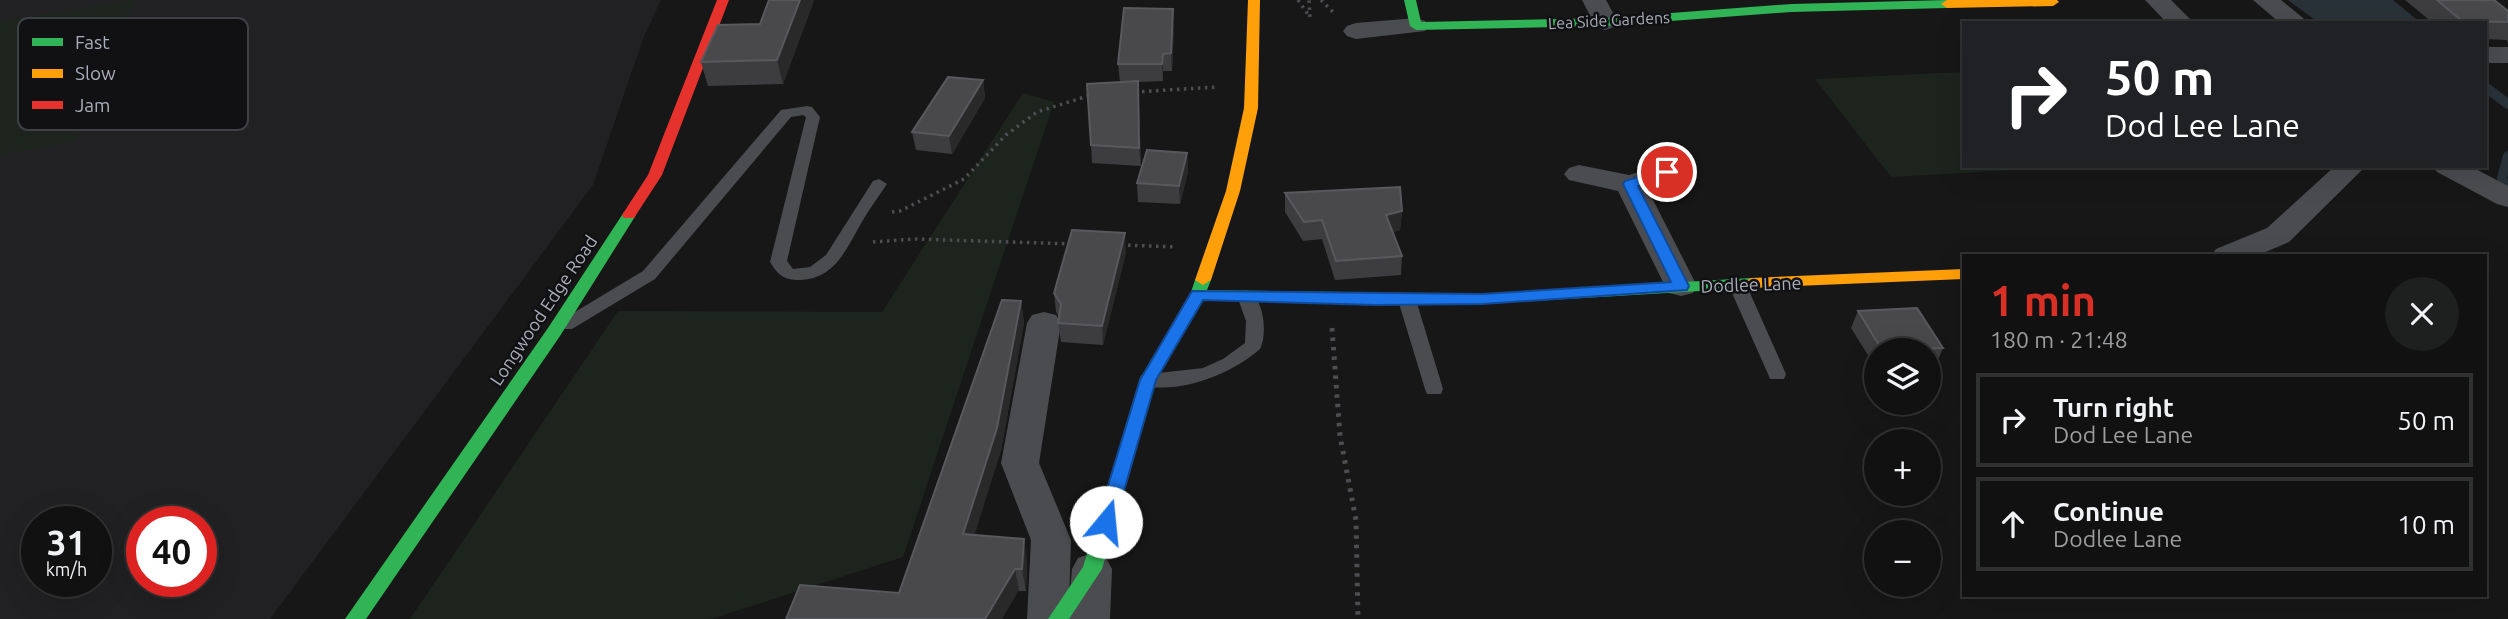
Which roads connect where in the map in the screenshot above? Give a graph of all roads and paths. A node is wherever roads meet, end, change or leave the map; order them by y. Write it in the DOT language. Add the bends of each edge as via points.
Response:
graph roads {
  1 [pos="723,0"];
  2 [pos="1254,0"];
  3 [pos="1298,0"];
  4 [pos="1309,0"];
  5 [pos="1410,0"];
  6 [pos="2157,0"];
  7 [pos="2265,0"];
  8 [pos="2053,2"];
  9 [pos="1599,11"];
  10 [pos="2180,21"];
  11 [pos="2294,21"];
  12 [pos="1416,26"];
  13 [pos="1356,31"];
  14 [pos="2487,55"];
  15 [pos="2508,55"];
  16 [pos="1252,79"];
  17 [pos="1124,93"];
  18 [pos="1097,95"];
  19 [pos="2350,168"];
  20 [pos="2451,168"];
  21 [pos="1667,172"];
  22 [pos="1579,174"];
  23 [pos="879,184"];
  24 [pos="1630,184"];
  25 [pos="2508,198"];
  26 [pos="856,217"];
  27 [pos="845,240"];
  28 [pos="1076,244"];
  29 [pos="1117,245"];
  30 [pos="1211,248"];
  31 [pos="2232,254"];
  32 [pos="1962,274"];
  33 [pos="1737,284"];
  34 [pos="1681,286"];
  35 [pos="1198,295"];
  36 [pos="1246,296"];
  37 [pos="1330,298"];
  38 [pos="1407,300"];
  39 [pos="1044,323"];
  40 [pos="554,332"];
  41 [pos="1777,374"];
  42 [pos="1148,380"];
  43 [pos="1434,389"];
  44 [pos="1092,569"];
  45 [pos="355,619"];
  46 [pos="1048,619"];
  47 [pos="1058,619"];
  48 [pos="1090,619"];
  49 [pos="1358,619"];
  1 -- 40 [label="street, Longwood Edge Road" via="655,175"];
  2 -- 16 [label="street"];
  3 -- 4 [label="path" via="1310,18"];
  5 -- 12 [label="street"];
  6 -- 10 [label="street"];
  7 -- 11 [label="street"];
  8 -- 9 [label="street, Lea Side Gardens"];
  9 -- 12 [label="street, Lea Side Gardens"];
  12 -- 13 [label="street, Lea Side Gardens"];
  14 -- 15 [label="street"];
  16 -- 17 [label="path" via="1222,87"];
  16 -- 30 [label="street" via="1251,108 1233,191"];
  18 -- 26 [label="path" via="1037,111 1006,135 964,179 900,211"];
  19 -- 31 [label="street" via="2278,235"];
  20 -- 25 [label="street"];
  21 -- 24 [label="street"];
  22 -- 24 [label="street"];
  23 -- 26 [label="lane"];
  24 -- 34 [label="street"];
  26 -- 27 [label="lane"];
  27 -- 28 [label="path"];
  27 -- 40 [label="lane" via="830,264 806,276 788,274 778,262 813,117 807,110 786,113 649,275"];
  29 -- 30 [label="path"];
  30 -- 35 [label="street"];
  32 -- 33 [label="street, Dodlee Lane"];
  33 -- 34 [label="street, Dodlee Lane"];
  33 -- 41 [label="lane"];
  34 -- 38 [label="street, Dodlee Lane"];
  35 -- 36 [label="street, Dodlee Lane"];
  35 -- 42 [label="street"];
  36 -- 37 [label="street, Dodlee Lane"];
  36 -- 42 [label="lane" via="1255,321 1254,345 1238,361 1188,379"];
  37 -- 38 [label="street, Dodlee Lane"];
  37 -- 49 [label="path" via="1340,436 1356,520"];
  38 -- 43 [label="lane"];
  39 -- 46 [label="street" via="1020,463 1051,540"];
  40 -- 45 [label="street, Longwood Edge Road"];
  42 -- 44 [label="street"];
  44 -- 47 [label="street"];
  44 -- 48 [label="street"];
}
